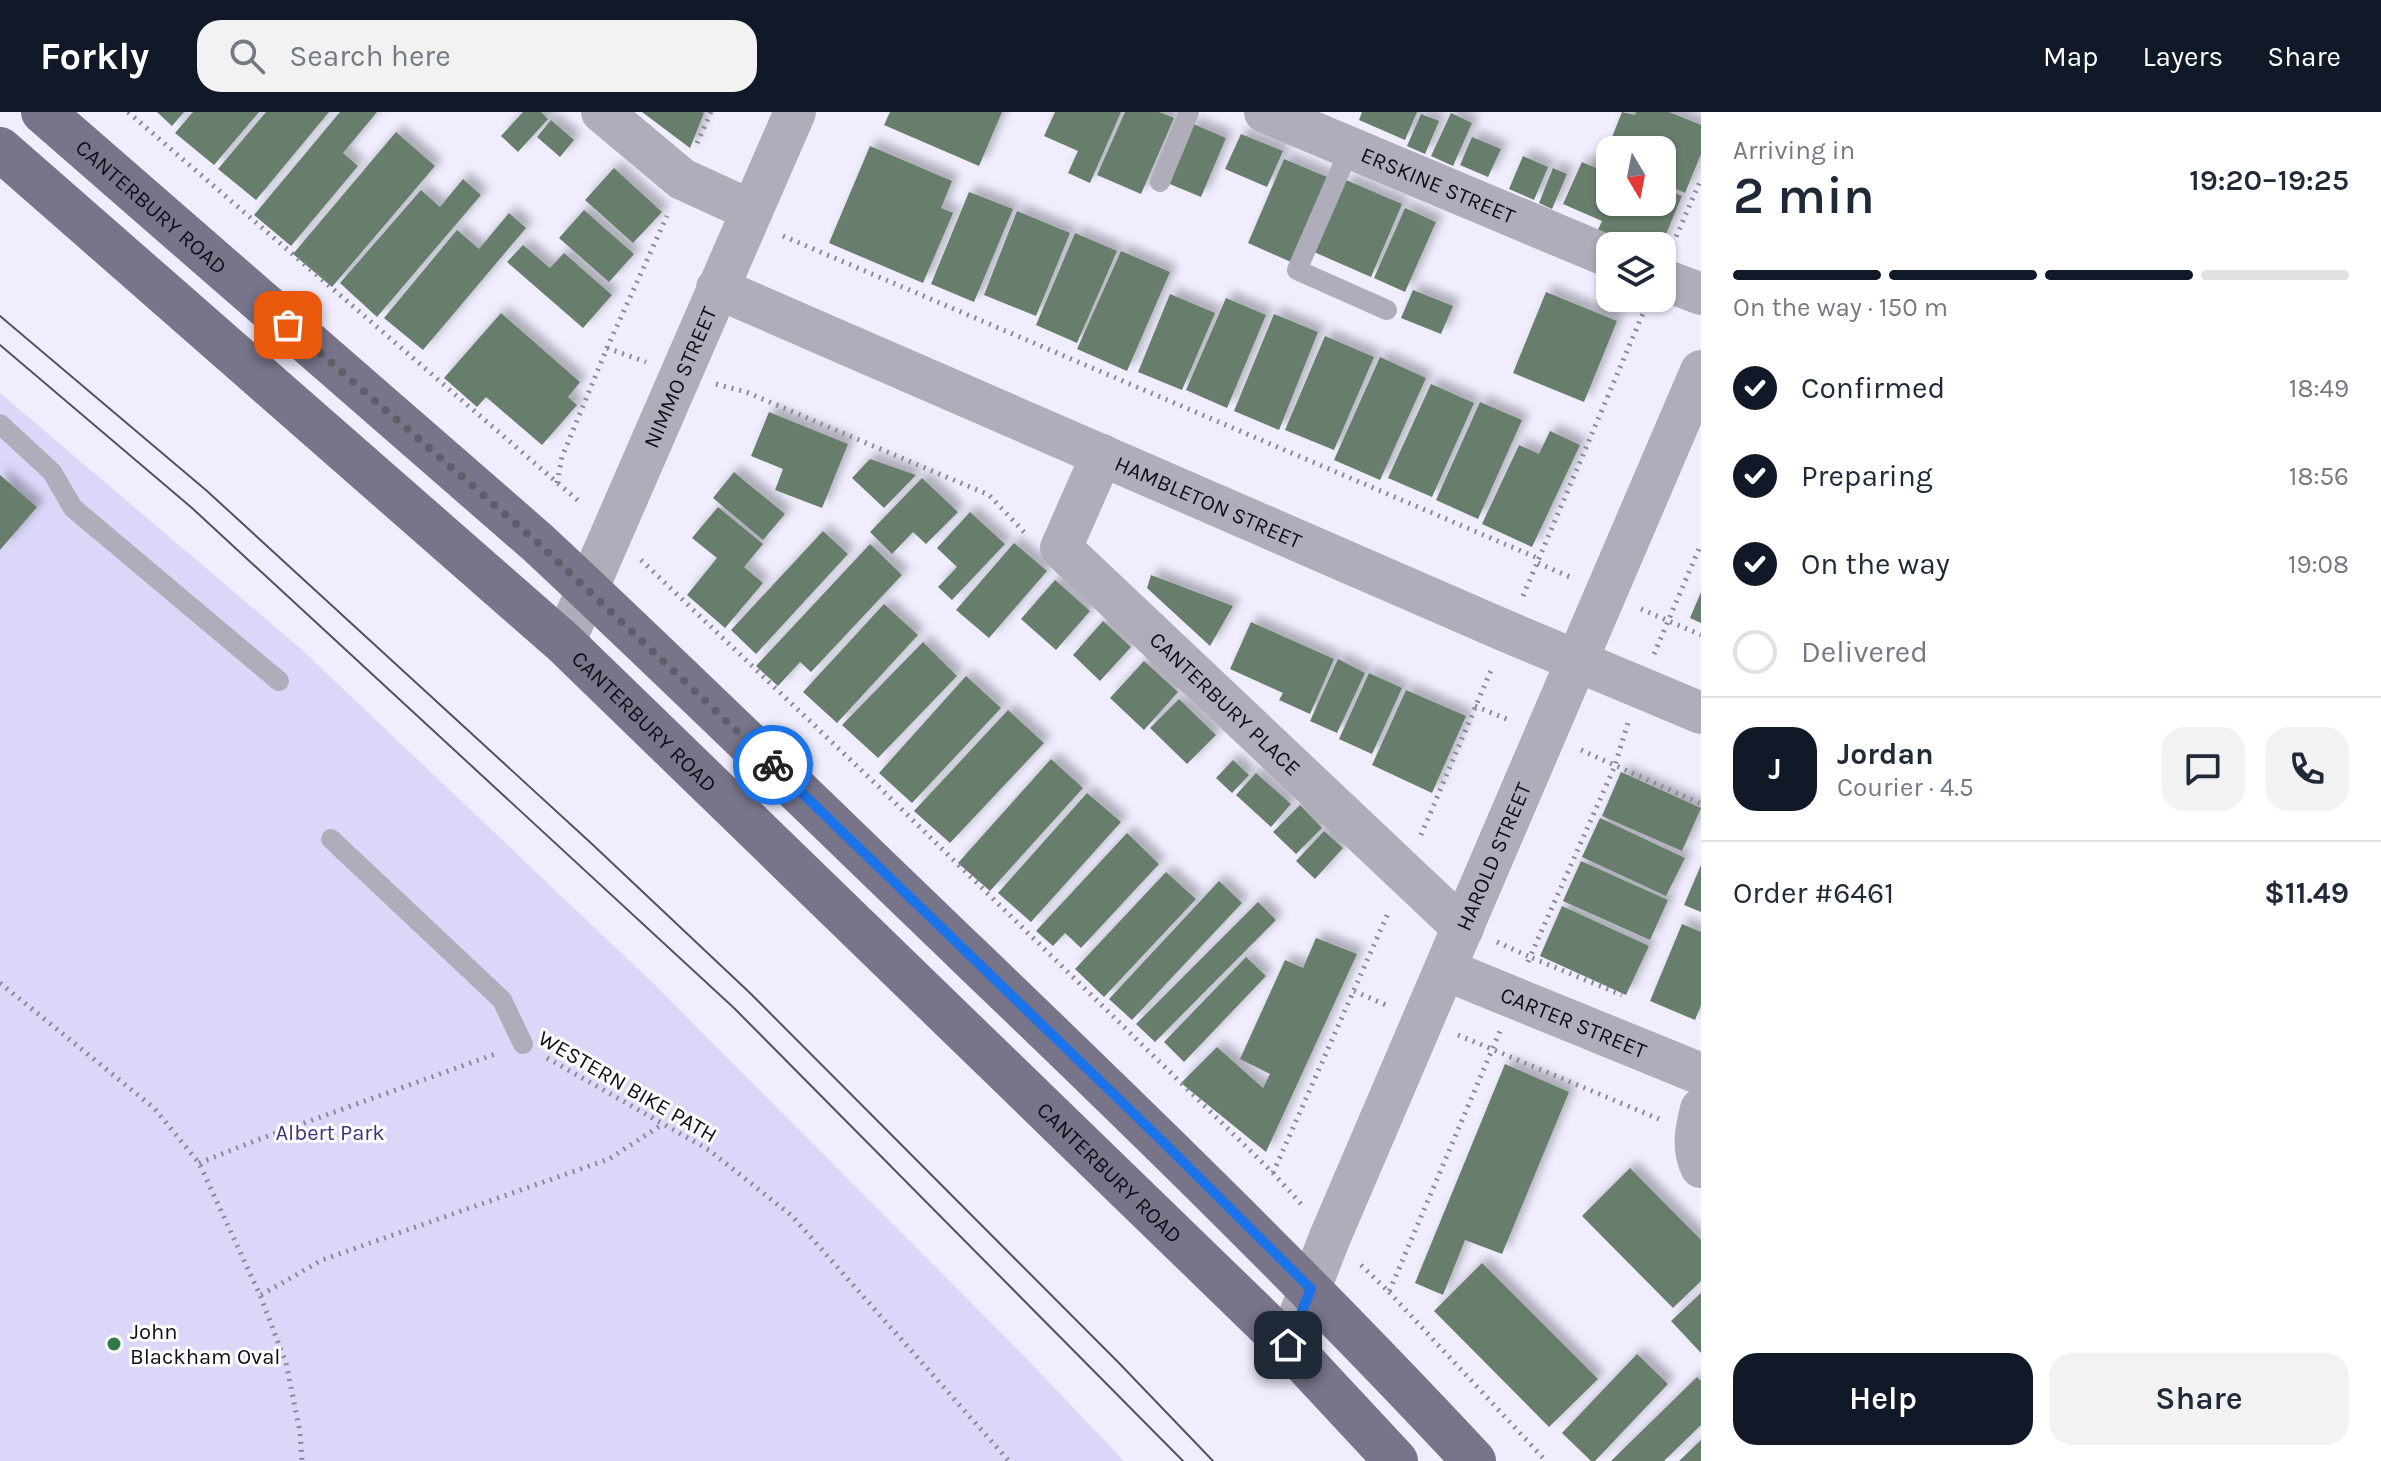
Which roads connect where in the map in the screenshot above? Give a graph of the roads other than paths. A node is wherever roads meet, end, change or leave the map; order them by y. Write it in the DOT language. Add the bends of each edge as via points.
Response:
graph roads {
  1 [pos="43,112"];
  2 [pos="602,112"];
  3 [pos="795,112"];
  4 [pos="1189,112"];
  5 [pos="1265,112"];
  6 [pos="1350,148"];
  7 [pos="0,149"];
  8 [pos="1160,182"];
  9 [pos="750,217"];
  10 [pos="1596,251"];
  11 [pos="1676,276"];
  12 [pos="717,288"];
  13 [pos="1701,294"];
  14 [pos="1387,310"];
  15 [pos="1701,371"];
  16 [pos="0,424"];
  17 [pos="1102,455"];
  18 [pos="587,588"];
  19 [pos="564,643"];
  20 [pos="1579,661"];
  21 [pos="279,681"];
  22 [pos="1701,713"];
  23 [pos="331,839"];
  24 [pos="1463,928"];
  25 [pos="1446,970"];
  26 [pos="523,1044"];
  27 [pos="1701,1074"];
  28 [pos="1311,1289"];
  29 [pos="1288,1345"];
  30 [pos="1396,1461"];
  31 [pos="1474,1461"];
  1 -- 18 [label="main road, CANTERBURY ROAD"];
  2 -- 9 [label="street" via="682,179"];
  3 -- 9 [label="street, NIMMO STREET"];
  4 -- 8 [label="lane"];
  5 -- 6 [label="street, ERSKINE STREET"];
  6 -- 10 [label="street, ERSKINE STREET"];
  6 -- 14 [label="lane" via="1297,270"];
  7 -- 19 [label="main road, CANTERBURY ROAD"];
  9 -- 12 [label="street, NIMMO STREET"];
  11 -- 13 [label="street"];
  12 -- 17 [label="street, HAMBLETON STREET"];
  12 -- 18 [label="street, NIMMO STREET"];
  15 -- 20 [label="street, HAROLD STREET"];
  16 -- 21 [label="lane" via="52,472 73,508"];
  17 -- 20 [label="street, HAMBLETON STREET"];
  17 -- 24 [label="street, CANTERBURY PLACE" via="1061,548"];
  18 -- 19 [label="street, NIMMO STREET"];
  18 -- 28 [label="main road, CANTERBURY ROAD"];
  19 -- 29 [label="main road, CANTERBURY ROAD"];
  20 -- 22 [label="street, HAMBLETON STREET"];
  20 -- 24 [label="street, HAROLD STREET"];
  23 -- 26 [label="lane" via="502,1000"];
  24 -- 25 [label="street, HAROLD STREET"];
  25 -- 27 [label="street, CARTER STREET"];
  25 -- 28 [label="street, HAROLD STREET"];
  28 -- 29 [label="street, HAROLD STREET"];
  28 -- 31 [label="main road, CANTERBURY ROAD"];
  29 -- 30 [label="main road, CANTERBURY ROAD"];
}
